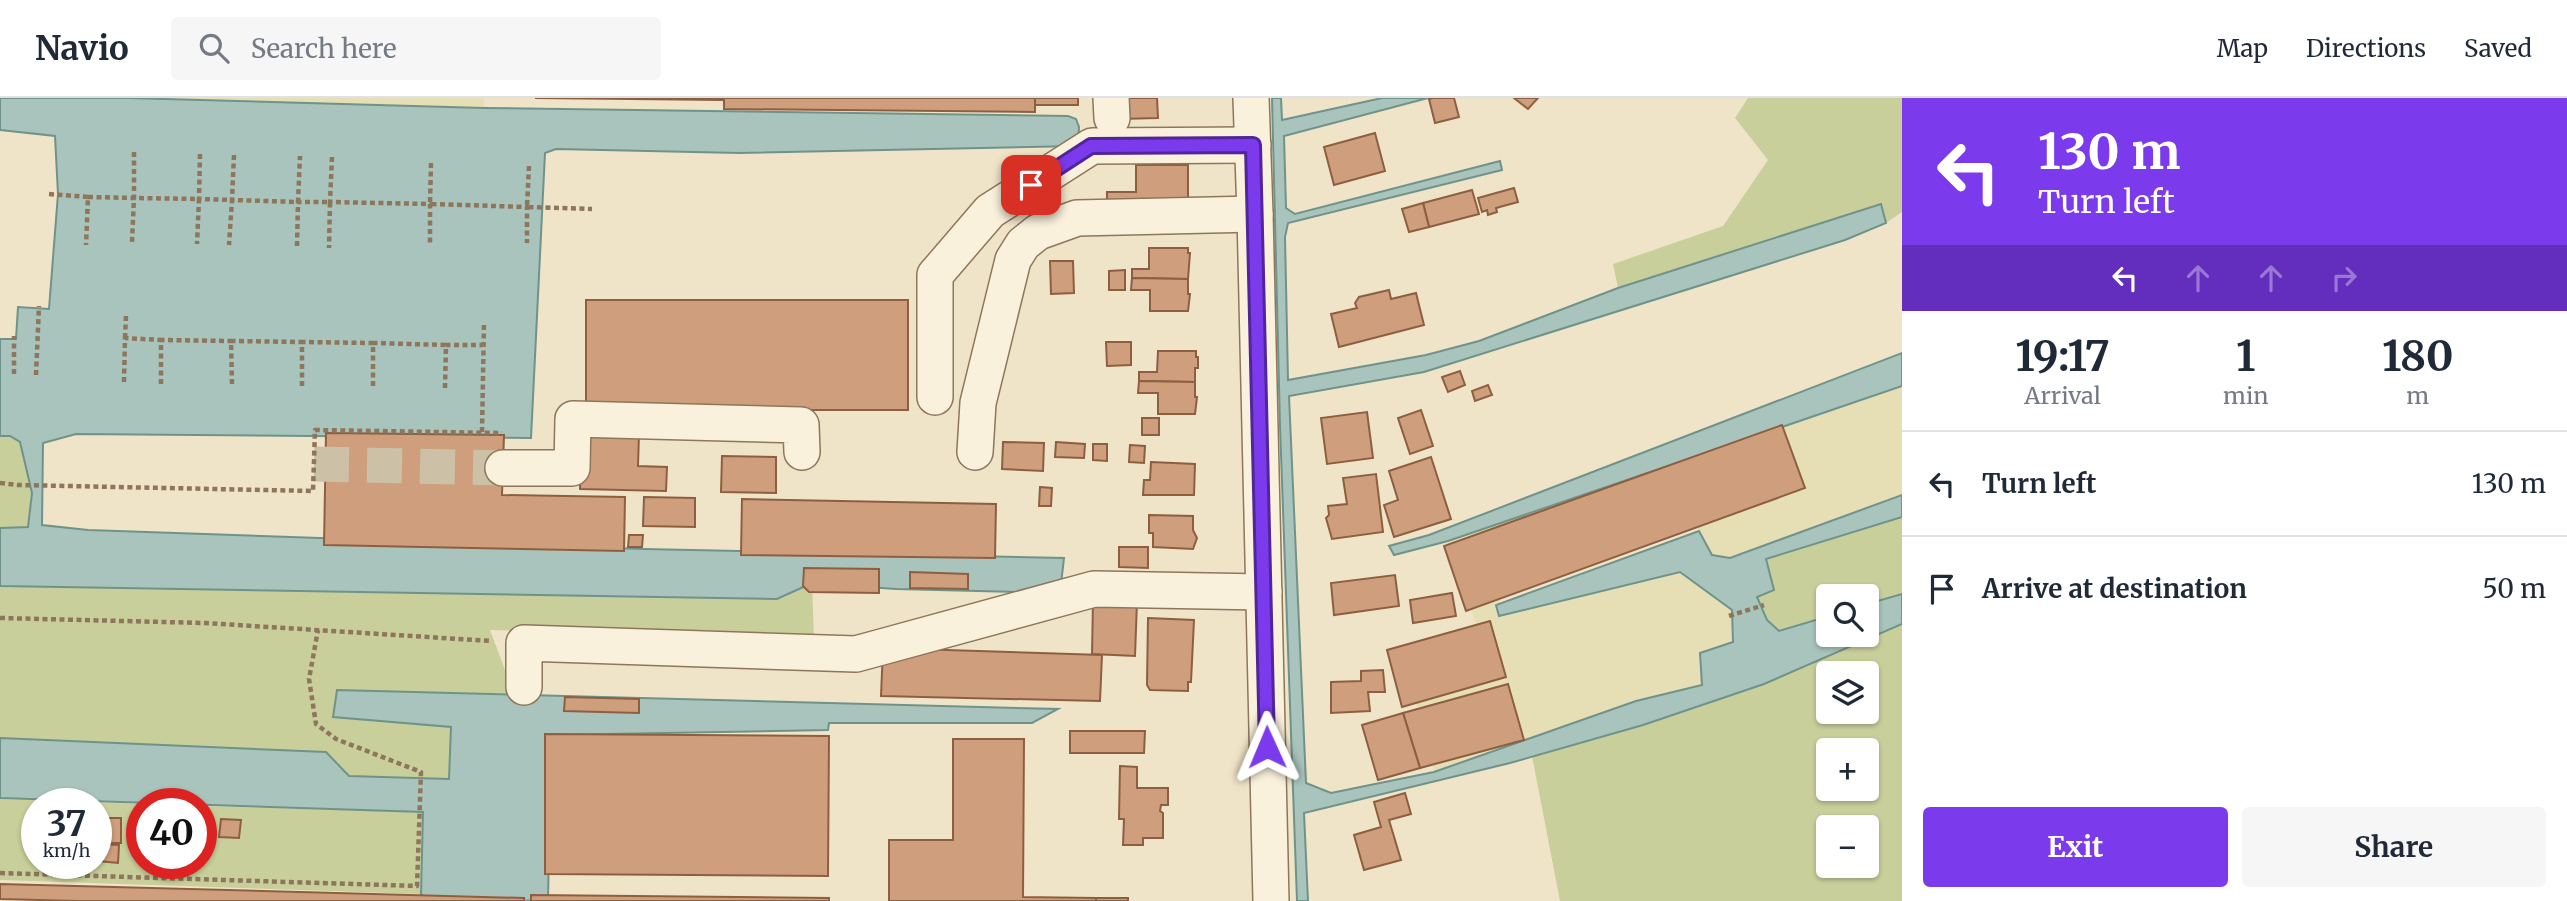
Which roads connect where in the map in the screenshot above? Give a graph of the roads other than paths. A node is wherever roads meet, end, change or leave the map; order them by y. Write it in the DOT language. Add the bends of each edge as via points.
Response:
graph roads {
  1 [pos="1251,98"];
  2 [pos="1253,145"];
  3 [pos="1255,214"];
  4 [pos="936,397"];
  5 [pos="802,452"];
  6 [pos="975,452"];
  7 [pos="503,468"];
  8 [pos="1264,592"];
  9 [pos="524,687"];
  10 [pos="1271,901"];
  1 -- 2 [label="street"];
  2 -- 3 [label="street"];
  2 -- 4 [label="street" via="1091,146 990,211 935,275"];
  3 -- 6 [label="street" via="1077,218 1038,232 1023,244 1013,260 978,403"];
  3 -- 8 [label="street"];
  5 -- 7 [label="street" via="802,425 573,419 572,468"];
  8 -- 9 [label="street" via="1094,589 856,654 523,643"];
  8 -- 10 [label="street"];
}
